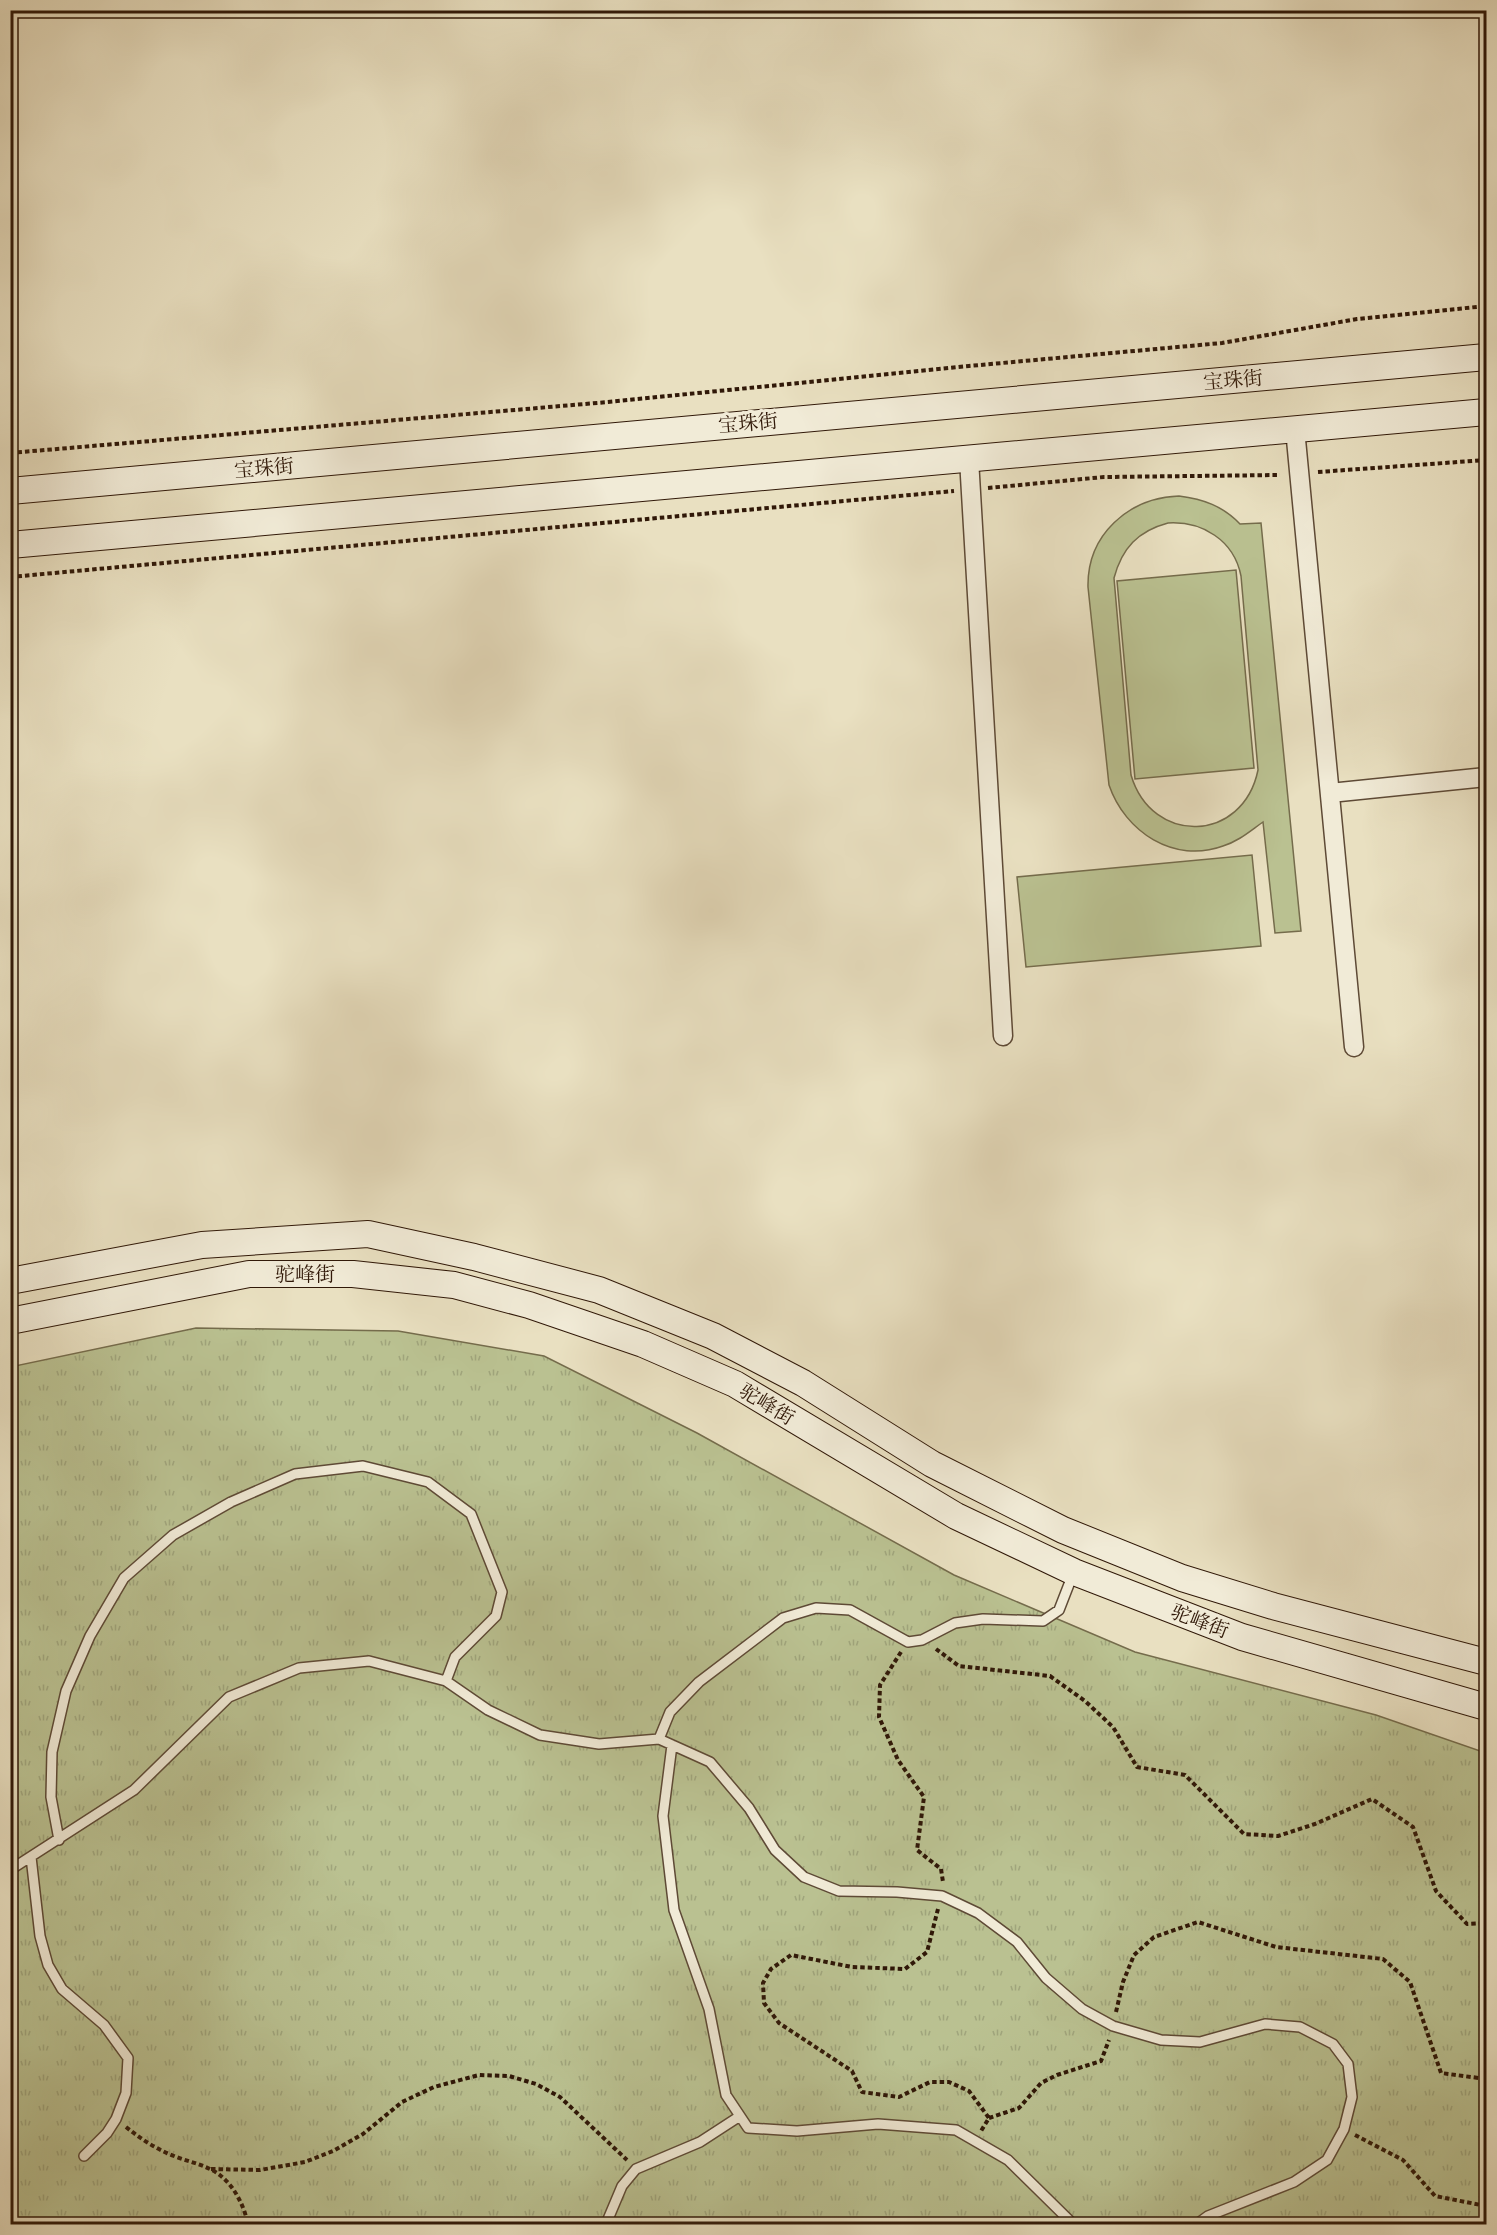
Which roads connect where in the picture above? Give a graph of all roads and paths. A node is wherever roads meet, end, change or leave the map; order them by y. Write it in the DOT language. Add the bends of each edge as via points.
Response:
graph roads {
  1 [pos="1486,306"];
  2 [pos="1486,357"];
  3 [pos="1486,412"];
  4 [pos="1295,429"];
  5 [pos="10,453"];
  6 [pos="969,459"];
  7 [pos="1486,460"];
  8 [pos="1299,474"];
  9 [pos="971,489"];
  10 [pos="10,491"];
  11 [pos="10,545"];
  12 [pos="10,577"];
  13 [pos="1486,777"];
  14 [pos="1330,793"];
  15 [pos="1003,1036"];
  16 [pos="1354,1047"];
  17 [pos="10,1281"];
  18 [pos="10,1321"];
  19 [pos="1074,1572"];
  20 [pos="922,1640"];
  21 [pos="908,1642"];
  22 [pos="1486,1662"];
  23 [pos="446,1681"];
  24 [pos="1486,1707"];
  25 [pos="659,1739"];
  26 [pos="672,1745"];
  27 [pos="59,1840"];
  28 [pos="31,1857"];
  29 [pos="10,1870"];
  30 [pos="942,1896"];
  31 [pos="1486,1923"];
  32 [pos="1113,2026"];
  33 [pos="1486,2079"];
  34 [pos="740,2116"];
  35 [pos="989,2118"];
  36 [pos="116,2119"];
  37 [pos="1344,2129"];
  38 [pos="975,2141"];
  39 [pos="84,2156"];
  40 [pos="211,2169"];
  41 [pos="636,2169"];
  42 [pos="1486,2206"];
  43 [pos="248,2224"];
  44 [pos="606,2224"];
  45 [pos="1073,2224"];
  46 [pos="1197,2224"];
  1 -- 5 [label="path" via="1357,319 1222,343 619,401"];
  2 -- 10 [label="street, 宝珠街"];
  3 -- 4 [label="street"];
  4 -- 6 [label="street"];
  4 -- 8 [label="street"];
  6 -- 9 [label="street"];
  6 -- 11 [label="street"];
  7 -- 8 [label="path"];
  8 -- 9 [label="path" via="1104,477"];
  8 -- 14 [label="street"];
  9 -- 12 [label="path"];
  9 -- 15 [label="street"];
  13 -- 14 [label="street"];
  14 -- 16 [label="street"];
  17 -- 22 [label="street, 驼峰街" via="202,1245 368,1234 474,1257 599,1290 713,1336 803,1383 932,1464 1063,1530 1149,1565 1273,1606"];
  18 -- 19 [label="street, 驼峰街" via="249,1274 353,1274 454,1285 530,1305 643,1344 735,1384 956,1516"];
  19 -- 20 [label="lane" via="1059,1610 1043,1621 983,1619 956,1623"];
  19 -- 24 [label="street, 驼峰街" via="1242,1637"];
  20 -- 21 [label="lane"];
  20 -- 31 [label="path" via="959,1666 1050,1676 1113,1727 1137,1767 1185,1775 1244,1834 1278,1836 1372,1799 1413,1827 1436,1891 1467,1924"];
  21 -- 25 [label="lane" via="850,1610 816,1608 783,1618 699,1682 670,1712"];
  21 -- 30 [label="path" via="880,1685 879,1717 898,1760 924,1797 917,1850 940,1869"];
  23 -- 25 [label="lane" via="488,1710 540,1735 599,1744"];
  23 -- 27 [label="lane" via="369,1661 299,1668 229,1697 135,1790"];
  23 -- 27 [label="lane" via="455,1657 496,1616 502,1592 471,1514 428,1482 363,1466 295,1474 231,1502 173,1535 124,1578 90,1636 66,1691 52,1752 51,1797"];
  25 -- 26 [label="lane"];
  26 -- 30 [label="lane" via="710,1762 749,1808 775,1850 804,1877 839,1891"];
  26 -- 34 [label="lane" via="663,1816 674,1910 710,2009 726,2095"];
  27 -- 28 [label="lane"];
  28 -- 29 [label="lane"];
  28 -- 36 [label="lane" via="40,1936 48,1965 62,1989 104,2025 128,2058 126,2093"];
  30 -- 32 [label="lane" via="978,1913 1017,1942 1046,1978 1082,2009"];
  30 -- 35 [label="path" via="927,1952 904,1969 852,1967 790,1955 771,1969 764,1983 764,2003 779,2023 852,2071 862,2092 898,2097 930,2082 949,2082 969,2091"];
  32 -- 33 [label="path" via="1134,1955 1154,1937 1198,1922 1276,1947 1383,1959 1410,1982 1441,2073"];
  32 -- 35 [label="path" via="1101,2061 1041,2083 1019,2108"];
  32 -- 37 [label="lane" via="1161,2040 1200,2042 1265,2024 1300,2027 1333,2044 1348,2064 1352,2097"];
  34 -- 38 [label="lane" via="748,2128 797,2131 878,2124 956,2130"];
  34 -- 41 [label="lane" via="700,2142"];
  35 -- 38 [label="path"];
  36 -- 39 [label="lane"];
  36 -- 40 [label="path" via="142,2140"];
  37 -- 42 [label="path" via="1403,2160 1435,2196"];
  37 -- 46 [label="lane" via="1327,2160 1294,2182"];
  38 -- 45 [label="lane" via="1008,2160"];
  40 -- 41 [label="path" via="260,2170 305,2162 363,2134 402,2102 434,2087 479,2074 509,2076 560,2097"];
  40 -- 43 [label="path" via="229,2183 244,2208"];
  41 -- 44 [label="lane" via="622,2186"];
}
